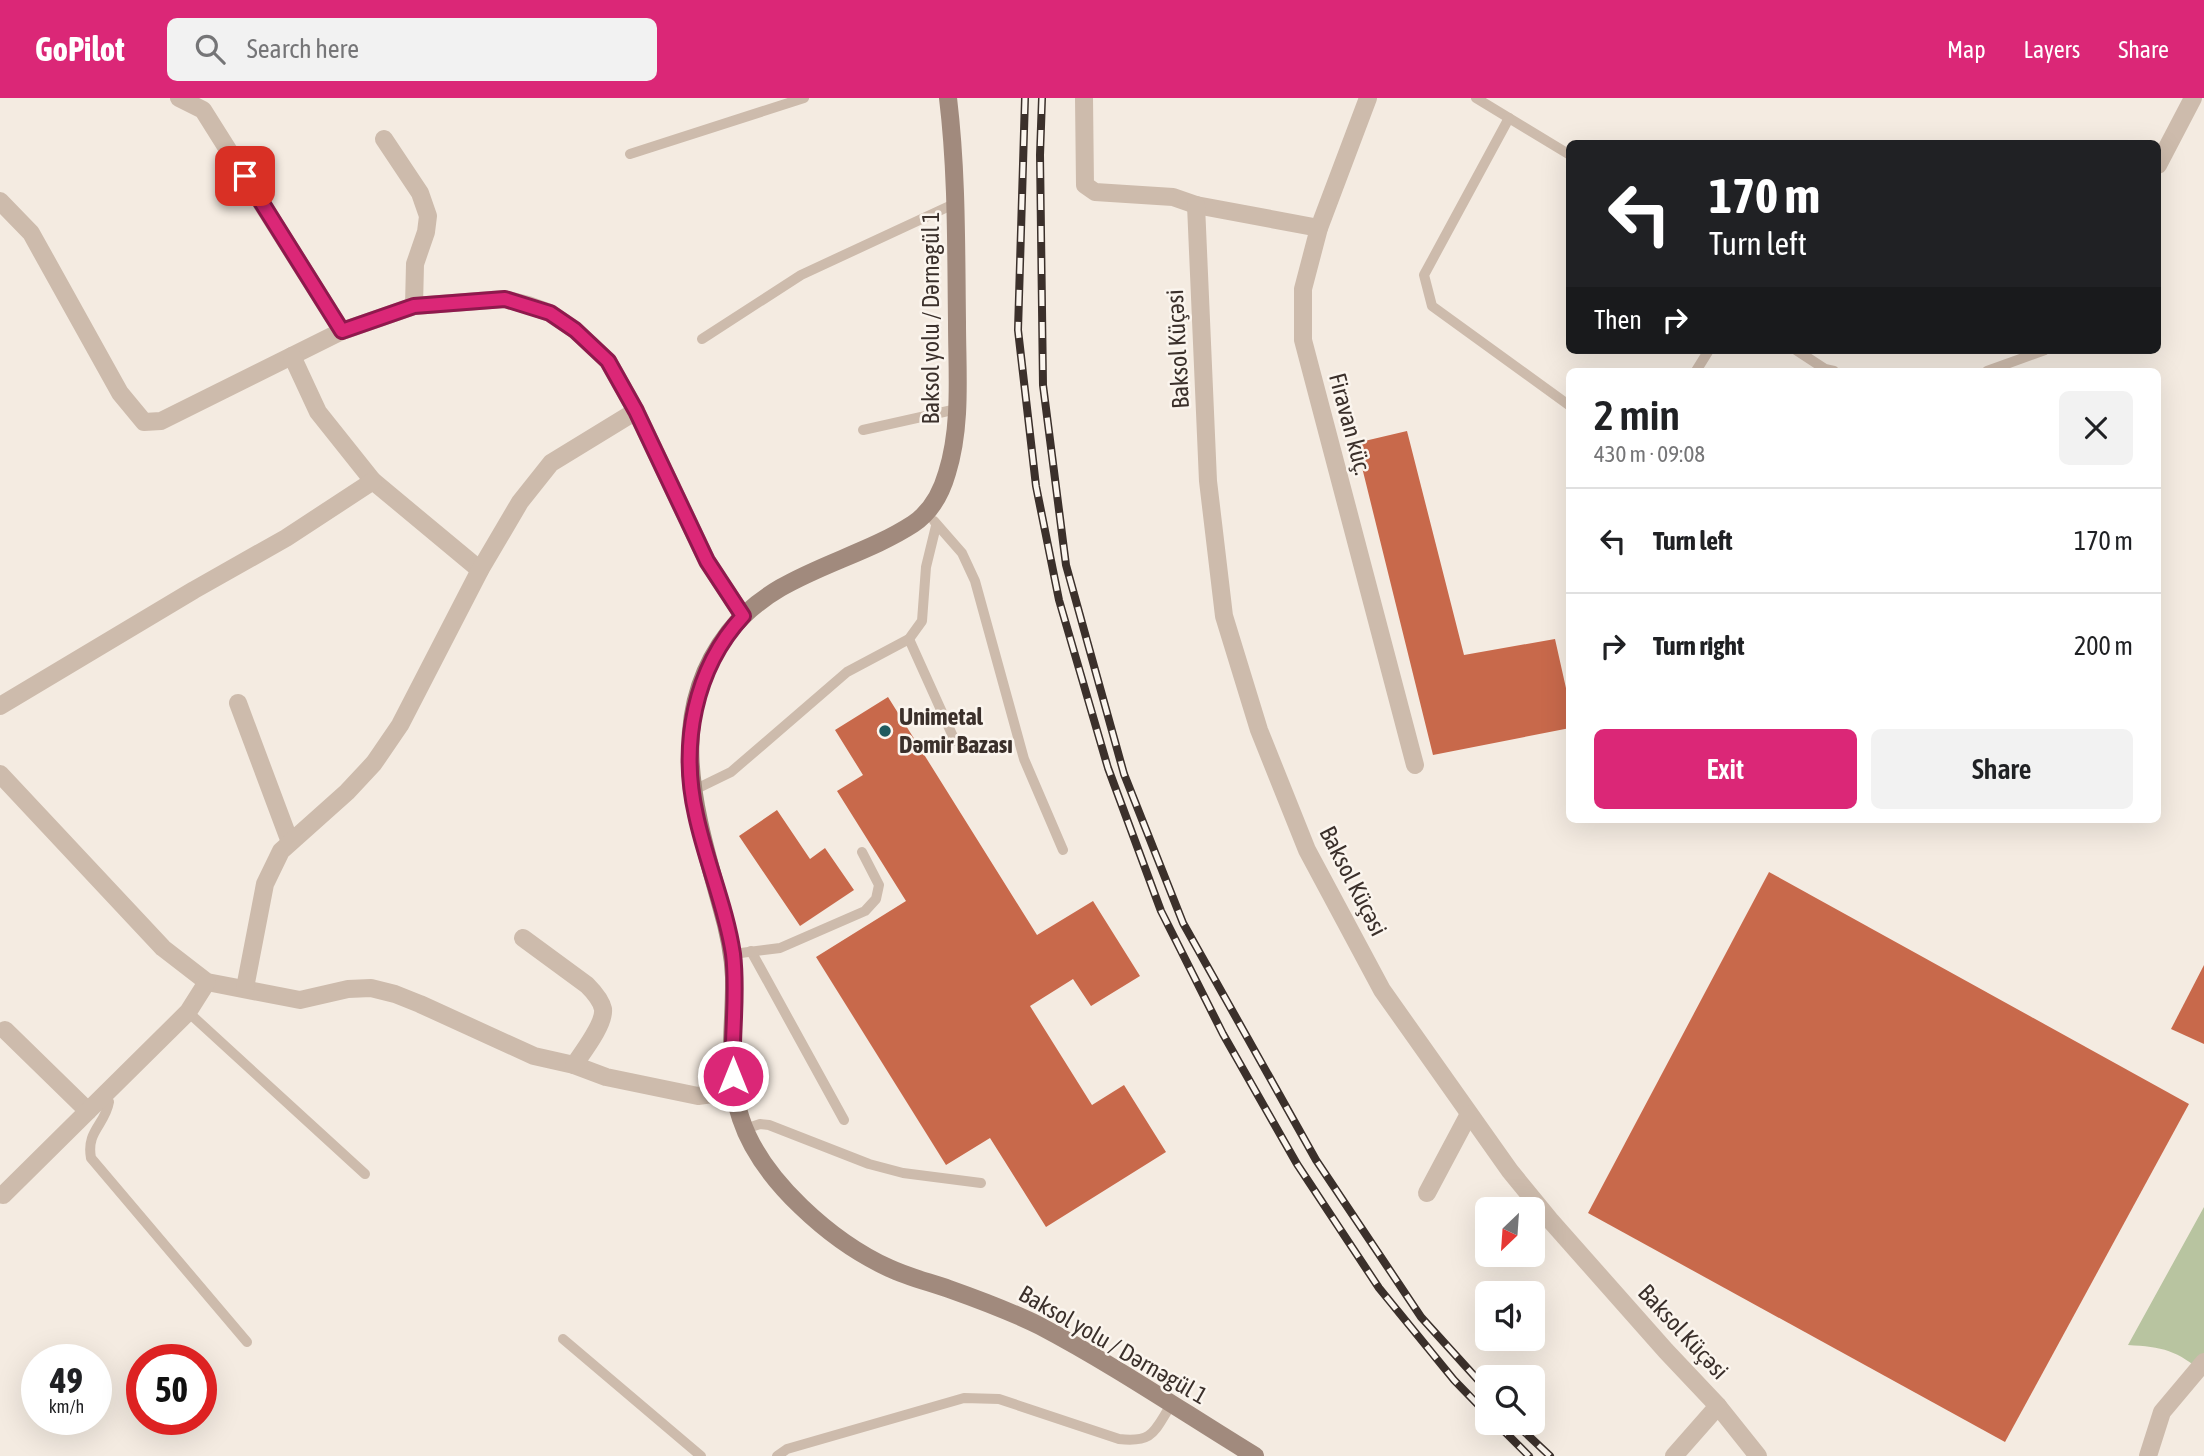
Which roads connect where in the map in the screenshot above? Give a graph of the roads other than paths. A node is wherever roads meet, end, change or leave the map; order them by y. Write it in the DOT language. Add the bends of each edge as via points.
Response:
graph roads {
  1 [pos="179,98"];
  2 [pos="804,98"];
  3 [pos="948,98"];
  4 [pos="1084,98"];
  5 [pos="1368,98"];
  6 [pos="1476,98"];
  7 [pos="2193,98"];
  8 [pos="1509,118"];
  9 [pos="384,139"];
  10 [pos="1566,153"];
  11 [pos="630,154"];
  12 [pos="2161,159"];
  13 [pos="0,201"];
  14 [pos="956,203"];
  15 [pos="1196,205"];
  16 [pos="1319,228"];
  17 [pos="414,306"];
  18 [pos="342,331"];
  19 [pos="702,339"];
  20 [pos="1802,354"];
  21 [pos="2034,354"];
  22 [pos="292,356"];
  23 [pos="1823,368"];
  24 [pos="1995,368"];
  25 [pos="1566,403"];
  26 [pos="957,409"];
  27 [pos="636,411"];
  28 [pos="863,430"];
  29 [pos="373,481"];
  30 [pos="933,518"];
  31 [pos="480,570"];
  32 [pos="743,616"];
  33 [pos="909,639"];
  34 [pos="238,703"];
  35 [pos="0,706"];
  36 [pos="955,741"];
  37 [pos="1415,765"];
  38 [pos="0,774"];
  39 [pos="692,791"];
  40 [pos="290,842"];
  41 [pos="1063,850"];
  42 [pos="862,852"];
  43 [pos="523,937"];
  44 [pos="751,951"];
  45 [pos="733,954"];
  46 [pos="207,982"];
  47 [pos="245,988"];
  48 [pos="188,1012"];
  49 [pos="5,1030"];
  50 [pos="574,1065"];
  51 [pos="734,1091"];
  52 [pos="104,1095"];
  53 [pos="88,1111"];
  54 [pos="1469,1114"];
  55 [pos="844,1120"];
  56 [pos="744,1129"];
  57 [pos="365,1174"];
  58 [pos="981,1182"];
  59 [pos="1427,1193"];
  60 [pos="3,1195"];
  61 [pos="563,1339"];
  62 [pos="247,1342"];
  63 [pos="2204,1362"];
  64 [pos="1171,1405"];
  65 [pos="1718,1406"];
  66 [pos="701,1456"];
  67 [pos="777,1456"];
  68 [pos="1255,1456"];
  69 [pos="1674,1456"];
  70 [pos="1758,1456"];
  71 [pos="2148,1456"];
  1 -- 18 [label="street" via="204,110"];
  2 -- 11 [label="lane"];
  3 -- 14 [label="main road, Baksol yolu / Dərnəgül 1"];
  4 -- 15 [label="street" via="1086,186 1096,192 1172,197"];
  5 -- 16 [label="street, Firavan küç."];
  6 -- 8 [label="lane"];
  7 -- 12 [label="street"];
  8 -- 10 [label="lane"];
  8 -- 25 [label="lane" via="1424,275 1432,306"];
  9 -- 17 [label="street" via="420,193 428,216 415,264"];
  13 -- 22 [label="street" via="31,233 120,393 144,422 161,421"];
  14 -- 19 [label="lane" via="801,275"];
  14 -- 26 [label="main road, Baksol yolu / Dərnəgül 1"];
  15 -- 16 [label="street"];
  15 -- 54 [label="street, Baksol Küçəsi" via="1208,481 1223,616 1259,730 1307,850 1382,990"];
  16 -- 37 [label="street, Firavan küç." via="1303,289 1303,340"];
  17 -- 18 [label="street"];
  17 -- 27 [label="street" via="505,299 550,313 608,361"];
  18 -- 22 [label="street"];
  20 -- 23 [label="lane"];
  21 -- 24 [label="lane"];
  22 -- 29 [label="street" via="317,412"];
  26 -- 28 [label="lane"];
  26 -- 30 [label="main road, Baksol yolu / Dərnəgül 1" via="948,470"];
  27 -- 31 [label="street" via="551,463 520,502"];
  27 -- 32 [label="street" via="707,561"];
  29 -- 31 [label="street"];
  29 -- 35 [label="street" via="286,538"];
  30 -- 32 [label="main road, Baksol yolu / Dərnəgül 1" via="802,574"];
  30 -- 33 [label="lane" via="922,621"];
  30 -- 41 [label="lane" via="962,552 975,581 1024,760"];
  31 -- 40 [label="street" via="400,726 347,792"];
  32 -- 39 [label="main road, Baksol yolu / Dərnəgül 1" via="715,652 698,698 690,744"];
  33 -- 36 [label="lane"];
  33 -- 39 [label="lane" via="847,672 731,772"];
  34 -- 40 [label="street"];
  38 -- 46 [label="street" via="163,948"];
  39 -- 45 [label="main road, Baksol yolu / Dərnəgül 1"];
  40 -- 47 [label="street" via="265,884"];
  42 -- 44 [label="lane" via="879,885 876,899 865,911 780,948"];
  43 -- 50 [label="street" via="587,985 603,1010 600,1024"];
  44 -- 45 [label="lane"];
  44 -- 55 [label="lane"];
  45 -- 51 [label="main road, Baksol yolu / Dərnəgül 1"];
  46 -- 47 [label="street"];
  46 -- 48 [label="street"];
  47 -- 50 [label="street" via="300,1000 371,988 395,994 534,1055"];
  48 -- 52 [label="street"];
  48 -- 57 [label="lane"];
  49 -- 53 [label="street"];
  50 -- 51 [label="street" via="606,1077 698,1096"];
  51 -- 56 [label="main road, Baksol yolu / Dərnəgül 1"];
  52 -- 53 [label="street"];
  52 -- 62 [label="lane" via="108,1110 93,1133 91,1158"];
  53 -- 60 [label="street"];
  54 -- 59 [label="street"];
  54 -- 65 [label="street, Baksol Küçəsi" via="1550,1220"];
  56 -- 58 [label="lane" via="769,1125 903,1174"];
  56 -- 64 [label="main road, Baksol yolu / Dərnəgül 1" via="754,1151 807,1211 870,1259 1014,1313"];
  61 -- 66 [label="lane"];
  63 -- 71 [label="street" via="2162,1412"];
  64 -- 67 [label="lane" via="1151,1435 1139,1441 1119,1440 999,1399 964,1398"];
  64 -- 68 [label="main road, Baksol yolu / Dərnəgül 1"];
  65 -- 69 [label="street"];
  65 -- 70 [label="street, Baksol Küçəsi"];
}
